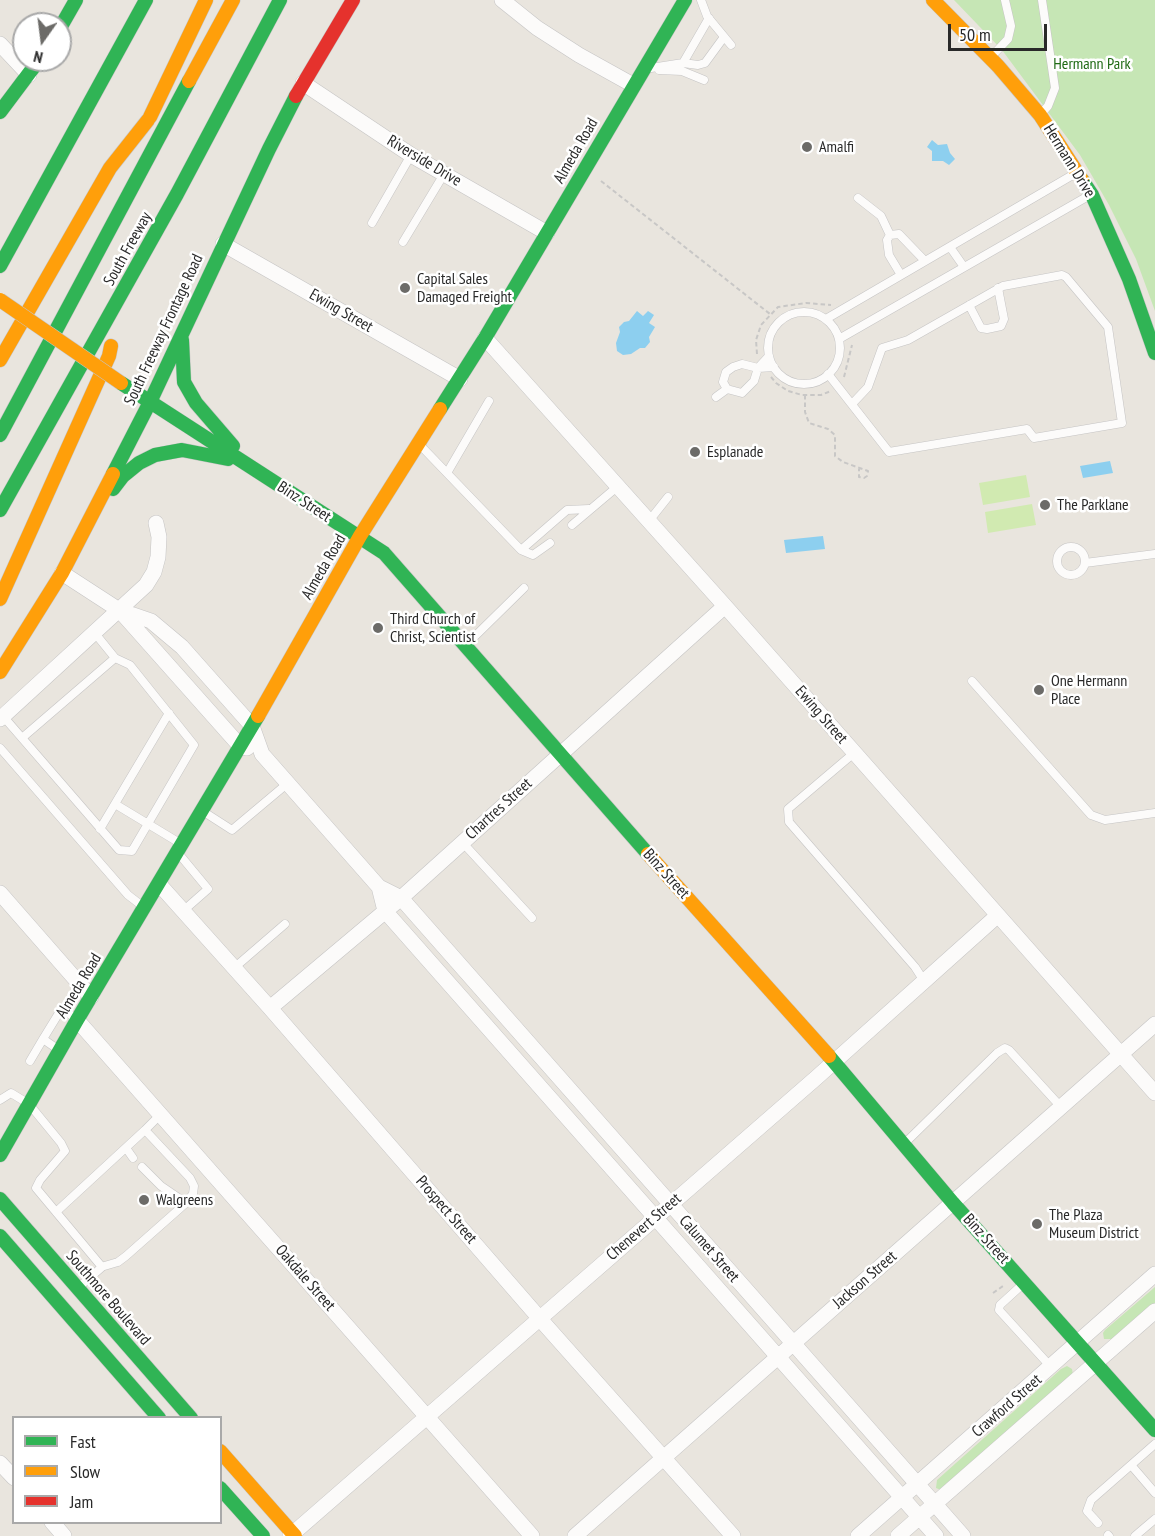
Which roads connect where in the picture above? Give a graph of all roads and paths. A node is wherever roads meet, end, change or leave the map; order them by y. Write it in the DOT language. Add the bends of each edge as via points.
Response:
graph roads {
  1 [pos="146,0"];
  2 [pos="206,0"];
  3 [pos="233,0"];
  4 [pos="280,0"];
  5 [pos="353,0"];
  6 [pos="502,0"];
  7 [pos="685,0"];
  8 [pos="701,0"];
  9 [pos="933,0"];
  10 [pos="1005,0"];
  11 [pos="1042,0"];
  12 [pos="709,18"];
  13 [pos="724,37"];
  14 [pos="0,44"];
  15 [pos="731,45"];
  16 [pos="990,58"];
  17 [pos="683,63"];
  18 [pos="705,63"];
  19 [pos="644,69"];
  20 [pos="31,72"];
  21 [pos="29,75"];
  22 [pos="692,75"];
  23 [pos="704,80"];
  24 [pos="303,83"];
  25 [pos="633,85"];
  26 [pos="0,112"];
  27 [pos="1040,115"];
  28 [pos="148,120"];
  29 [pos="61,152"];
  30 [pos="411,155"];
  31 [pos="1077,172"];
  32 [pos="444,174"];
  33 [pos="601,182"];
  34 [pos="1092,195"];
  35 [pos="858,198"];
  36 [pos="372,223"];
  37 [pos="547,233"];
  38 [pos="890,235"];
  39 [pos="0,242"];
  40 [pos="403,242"];
  41 [pos="223,244"];
  42 [pos="950,247"];
  43 [pos="925,261"];
  44 [pos="0,266"];
  45 [pos="964,267"];
  46 [pos="901,275"];
  47 [pos="57,288"];
  48 [pos="998,288"];
  49 [pos="0,300"];
  50 [pos="117,303"];
  51 [pos="969,305"];
  52 [pos="46,309"];
  53 [pos="770,314"];
  54 [pos="826,319"];
  55 [pos="182,333"];
  56 [pos="485,338"];
  57 [pos="839,339"];
  58 [pos="28,340"];
  59 [pos="1155,353"];
  60 [pos="769,356"];
  61 [pos="0,360"];
  62 [pos="774,367"];
  63 [pos="758,368"];
  64 [pos="828,374"];
  65 [pos="460,379"];
  66 [pos="727,388"];
  67 [pos="805,395"];
  68 [pos="716,397"];
  69 [pos="489,401"];
  70 [pos="150,402"];
  71 [pos="852,404"];
  72 [pos="0,435"];
  73 [pos="418,444"];
  74 [pos="250,467"];
  75 [pos="859,469"];
  76 [pos="447,473"];
  77 [pos="617,487"];
  78 [pos="668,496"];
  79 [pos="589,509"];
  80 [pos="0,510"];
  81 [pos="92,516"];
  82 [pos="649,521"];
  83 [pos="156,522"];
  84 [pos="572,525"];
  85 [pos="360,536"];
  86 [pos="550,543"];
  87 [pos="521,550"];
  88 [pos="1155,554"];
  89 [pos="1085,563"];
  90 [pos="62,573"];
  91 [pos="524,588"];
  92 [pos="0,599"];
  93 [pos="725,606"];
  94 [pos="119,610"];
  95 [pos="94,632"];
  96 [pos="465,646"];
  97 [pos="116,658"];
  98 [pos="0,672"];
  99 [pos="972,681"];
  100 [pos="168,713"];
  101 [pos="2,717"];
  102 [pos="252,726"];
  103 [pos="22,738"];
  104 [pos="240,746"];
  105 [pos="0,748"];
  106 [pos="854,753"];
  107 [pos="262,754"];
  108 [pos="560,755"];
  109 [pos="288,783"];
  110 [pos="115,804"];
  111 [pos="202,811"];
  112 [pos="1155,813"];
  113 [pos="148,824"];
  114 [pos="100,829"];
  115 [pos="462,842"];
  116 [pos="180,848"];
  117 [pos="159,884"];
  118 [pos="379,887"];
  119 [pos="0,893"];
  120 [pos="401,898"];
  121 [pos="145,908"];
  122 [pos="183,911"];
  123 [pos="385,911"];
  124 [pos="998,916"];
  125 [pos="532,918"];
  126 [pos="285,924"];
  127 [pos="234,968"];
  128 [pos="924,981"];
  129 [pos="91,997"];
  130 [pos="270,1008"];
  131 [pos="78,1020"];
  132 [pos="1155,1024"];
  133 [pos="43,1039"];
  134 [pos="60,1050"];
  135 [pos="1121,1054"];
  136 [pos="30,1061"];
  137 [pos="833,1061"];
  138 [pos="1155,1092"];
  139 [pos="0,1100"];
  140 [pos="29,1104"];
  141 [pos="1061,1107"];
  142 [pos="161,1114"];
  143 [pos="145,1130"];
  144 [pos="904,1144"];
  145 [pos="126,1148"];
  146 [pos="0,1155"];
  147 [pos="133,1158"];
  148 [pos="142,1167"];
  149 [pos="0,1199"];
  150 [pos="186,1203"];
  151 [pos="953,1203"];
  152 [pos="670,1204"];
  153 [pos="56,1212"];
  154 [pos="654,1217"];
  155 [pos="1,1240"];
  156 [pos="101,1267"];
  157 [pos="1155,1274"];
  158 [pos="1025,1283"];
  159 [pos="1004,1285"];
  160 [pos="79,1290"];
  161 [pos="993,1293"];
  162 [pos="63,1308"];
  163 [pos="1155,1311"];
  164 [pos="540,1318"];
  165 [pos="793,1343"];
  166 [pos="1078,1343"];
  167 [pos="777,1357"];
  168 [pos="1096,1363"];
  169 [pos="1051,1367"];
  170 [pos="157,1416"];
  171 [pos="189,1416"];
  172 [pos="427,1417"];
  173 [pos="1155,1430"];
  174 [pos="1155,1444"];
  175 [pos="222,1453"];
  176 [pos="664,1458"];
  177 [pos="0,1463"];
  178 [pos="1131,1465"];
  179 [pos="12,1477"];
  180 [pos="917,1484"];
  181 [pos="222,1490"];
  182 [pos="1155,1493"];
  183 [pos="902,1498"];
  184 [pos="934,1504"];
  185 [pos="919,1517"];
  186 [pos="1155,1519"];
  187 [pos="1098,1523"];
  188 [pos="54,1524"];
  189 [pos="293,1535"];
  190 [pos="64,1536"];
  191 [pos="263,1536"];
  192 [pos="532,1536"];
  193 [pos="574,1536"];
  194 [pos="733,1536"];
  195 [pos="858,1536"];
  196 [pos="898,1536"];
  197 [pos="936,1536"];
  198 [pos="963,1536"];
  199 [pos="1135,1536"];
  1 -- 29 [label="main road"];
  2 -- 28 [label="main road"];
  3 -- 72 [label="main road"];
  4 -- 50 [label="main road, South Freeway"];
  5 -- 24 [label="main road, South Freeway Frontage Road"];
  6 -- 25 [label="street" via="545,33"];
  7 -- 19 [label="main road, Almeda Road"];
  8 -- 12 [label="lane"];
  9 -- 16 [label="main road, Hermann Drive"];
  10 -- 16 [label="lane" via="1011,26 1008,39"];
  11 -- 27 [label="lane" via="1055,88"];
  12 -- 13 [label="lane"];
  12 -- 17 [label="lane"];
  13 -- 15 [label="lane"];
  13 -- 18 [label="lane"];
  14 -- 21 [label="street"];
  16 -- 27 [label="main road, Hermann Drive"];
  17 -- 18 [label="lane"];
  17 -- 19 [label="lane"];
  18 -- 22 [label="lane"];
  19 -- 22 [label="lane"];
  19 -- 25 [label="main road, Almeda Road"];
  20 -- 21 [label="main road"];
  21 -- 26 [label="main road"];
  22 -- 23 [label="lane"];
  24 -- 30 [label="street, Riverside Drive"];
  24 -- 41 [label="main road, South Freeway Frontage Road"];
  25 -- 37 [label="main road, Almeda Road"];
  27 -- 31 [label="main road, Hermann Drive"];
  28 -- 47 [label="main road"];
  28 -- 61 [label="main road" via="110,168"];
  29 -- 39 [label="main road"];
  29 -- 44 [label="main road"];
  30 -- 32 [label="street, Riverside Drive"];
  30 -- 36 [label="lane"];
  31 -- 34 [label="main road, Hermann Drive"];
  31 -- 42 [label="lane"];
  32 -- 37 [label="street, Riverside Drive"];
  32 -- 40 [label="lane"];
  33 -- 53 [label="path"];
  34 -- 45 [label="lane"];
  34 -- 59 [label="main road, Hermann Drive" via="1129,279"];
  35 -- 38 [label="lane" via="881,216"];
  37 -- 56 [label="main road, Almeda Road"];
  38 -- 43 [label="lane" via="899,234"];
  38 -- 46 [label="lane" via="889,255"];
  41 -- 55 [label="main road, South Freeway Frontage Road"];
  41 -- 65 [label="street, Ewing Street"];
  42 -- 43 [label="lane"];
  42 -- 45 [label="lane"];
  43 -- 46 [label="lane"];
  45 -- 57 [label="lane"];
  46 -- 54 [label="lane"];
  48 -- 51 [label="lane"];
  48 -- 51 [label="lane" via="1004,319 1001,326 981,328"];
  48 -- 71 [label="lane" via="1066,277 1108,327 1122,423 1034,438 1027,429 889,452"];
  49 -- 70 [label="main road, Binz Street, bridge"];
  50 -- 80 [label="main road, South Freeway"];
  50 -- 92 [label="main road" via="110,356"];
  51 -- 71 [label="lane" via="908,340 882,348 868,387"];
  52 -- 58 [label="main road"];
  54 -- 57 [label="lane"];
  54 -- 60 [label="lane" via="808,312 780,321 768,343"];
  55 -- 70 [label="main road, South Freeway Frontage Road"];
  55 -- 74 [label="main road" via="184,382 196,404"];
  56 -- 65 [label="main road, Almeda Road"];
  56 -- 77 [label="street, Ewing Street"];
  57 -- 64 [label="lane" via="839,358"];
  60 -- 62 [label="lane"];
  60 -- 63 [label="lane"];
  62 -- 63 [label="lane"];
  62 -- 64 [label="lane" via="794,382 818,381"];
  63 -- 66 [label="lane" via="754,381 742,393"];
  63 -- 66 [label="lane" via="733,366 723,382"];
  64 -- 71 [label="lane"];
  65 -- 73 [label="main road, Almeda Road"];
  66 -- 68 [label="lane"];
  67 -- 75 [label="path" via="809,423 835,435 835,456"];
  69 -- 76 [label="lane"];
  70 -- 74 [label="main road, Binz Street"];
  70 -- 81 [label="main road, South Freeway Frontage Road"];
  73 -- 76 [label="lane"];
  73 -- 85 [label="main road, Almeda Road"];
  74 -- 81 [label="main road" via="213,454 183,450 155,455 123,476"];
  74 -- 85 [label="main road, Binz Street"];
  76 -- 87 [label="lane"];
  77 -- 79 [label="lane"];
  77 -- 82 [label="street, Ewing Street"];
  78 -- 82 [label="lane"];
  79 -- 84 [label="lane"];
  79 -- 87 [label="lane" via="567,510"];
  81 -- 90 [label="main road, South Freeway Frontage Road"];
  82 -- 93 [label="street, Ewing Street"];
  83 -- 94 [label="street" via="159,537 154,572"];
  85 -- 96 [label="main road, Binz Street" via="384,553"];
  85 -- 102 [label="main road, Almeda Road"];
  86 -- 87 [label="lane" via="533,555"];
  88 -- 89 [label="lane"];
  90 -- 94 [label="street"];
  90 -- 98 [label="main road, South Freeway Frontage Road"];
  91 -- 96 [label="lane"];
  93 -- 106 [label="street, Ewing Street"];
  93 -- 108 [label="street, Chartres Street"];
  94 -- 95 [label="street"];
  94 -- 102 [label="street" via="151,621 182,647"];
  94 -- 104 [label="street"];
  95 -- 97 [label="lane"];
  95 -- 101 [label="street"];
  96 -- 108 [label="main road, Binz Street"];
  97 -- 100 [label="lane" via="130,665"];
  97 -- 103 [label="lane"];
  99 -- 112 [label="lane" via="1091,815 1105,820"];
  100 -- 110 [label="lane"];
  100 -- 113 [label="lane" via="194,745"];
  101 -- 103 [label="lane"];
  102 -- 104 [label="main road, Almeda Road"];
  102 -- 107 [label="street, Calumet Street"];
  103 -- 114 [label="lane"];
  104 -- 107 [label="street, Calumet Street"];
  104 -- 111 [label="main road, Almeda Road"];
  105 -- 121 [label="lane" via="128,895"];
  106 -- 124 [label="street, Ewing Street"];
  106 -- 128 [label="lane" via="788,809 789,822"];
  107 -- 109 [label="street, Calumet Street"];
  108 -- 115 [label="street, Chartres Street"];
  108 -- 137 [label="main road, Binz Street"];
  109 -- 111 [label="lane" via="232,830"];
  109 -- 118 [label="street, Calumet Street"];
  110 -- 113 [label="lane"];
  110 -- 114 [label="lane"];
  111 -- 116 [label="main road, Almeda Road"];
  113 -- 114 [label="lane" via="132,851 118,850"];
  113 -- 116 [label="lane"];
  115 -- 120 [label="street, Chartres Street"];
  115 -- 125 [label="lane"];
  116 -- 117 [label="main road, Almeda Road"];
  116 -- 122 [label="lane" via="208,889"];
  117 -- 121 [label="main road, Almeda Road"];
  117 -- 122 [label="street, Prospect Street"];
  118 -- 120 [label="street, Calumet Street"];
  118 -- 123 [label="street, Calumet Street"];
  119 -- 129 [label="street"];
  120 -- 123 [label="street, Chartres Street"];
  120 -- 152 [label="street, Calumet Street"];
  121 -- 129 [label="main road, Almeda Road"];
  122 -- 127 [label="street, Prospect Street"];
  123 -- 130 [label="street, Chartres Street"];
  123 -- 154 [label="street, Calumet Street"];
  124 -- 128 [label="street, Chenevert Street"];
  124 -- 135 [label="street, Ewing Street"];
  126 -- 127 [label="lane"];
  127 -- 130 [label="street, Prospect Street"];
  128 -- 137 [label="street, Chenevert Street"];
  129 -- 131 [label="main road, Almeda Road"];
  130 -- 164 [label="street, Prospect Street"];
  131 -- 133 [label="lane" via="62,1008"];
  131 -- 134 [label="main road, Almeda Road"];
  131 -- 142 [label="street, Oakdale Street"];
  132 -- 135 [label="street, Jackson Street"];
  133 -- 134 [label="lane"];
  133 -- 136 [label="lane"];
  134 -- 140 [label="main road, Almeda Road"];
  135 -- 138 [label="street, Ewing Street"];
  135 -- 141 [label="street, Jackson Street"];
  137 -- 144 [label="main road, Binz Street"];
  137 -- 152 [label="street, Chenevert Street"];
  139 -- 140 [label="lane" via="11,1093"];
  140 -- 146 [label="main road, Almeda Road" via="8,1134"];
  140 -- 153 [label="lane" via="65,1151 36,1188"];
  141 -- 144 [label="lane" via="1005,1048"];
  141 -- 151 [label="street, Jackson Street"];
  142 -- 143 [label="lane"];
  142 -- 172 [label="street, Oakdale Street"];
  143 -- 145 [label="lane"];
  143 -- 150 [label="lane" via="190,1178 193,1194"];
  144 -- 151 [label="main road, Binz Street"];
  145 -- 147 [label="lane"];
  145 -- 153 [label="lane"];
  148 -- 150 [label="lane"];
  149 -- 160 [label="main road, Southmore Boulevard"];
  150 -- 156 [label="lane" via="126,1256"];
  151 -- 158 [label="main road, Binz Street"];
  151 -- 165 [label="street, Jackson Street"];
  152 -- 154 [label="street, Chenevert Street"];
  152 -- 165 [label="street, Calumet Street"];
  153 -- 156 [label="lane"];
  154 -- 164 [label="street, Chenevert Street"];
  154 -- 167 [label="street, Calumet Street"];
  155 -- 162 [label="main road"];
  156 -- 160 [label="lane"];
  157 -- 166 [label="street, Crawford Street"];
  158 -- 166 [label="main road, Binz Street"];
  158 -- 169 [label="lane" via="999,1310"];
  159 -- 161 [label="path"];
  160 -- 162 [label="main road"];
  160 -- 171 [label="main road, Southmore Boulevard"];
  162 -- 170 [label="main road"];
  163 -- 168 [label="street, Crawford Street"];
  164 -- 172 [label="street, Chenevert Street"];
  164 -- 176 [label="street, Prospect Street"];
  165 -- 167 [label="street, Jackson Street"];
  165 -- 180 [label="street, Calumet Street"];
  166 -- 168 [label="main road, Binz Street"];
  166 -- 169 [label="street, Crawford Street"];
  167 -- 176 [label="street, Jackson Street"];
  167 -- 183 [label="street, Calumet Street"];
  168 -- 173 [label="main road, Binz Street"];
  168 -- 184 [label="street, Crawford Street"];
  169 -- 180 [label="street, Crawford Street"];
  172 -- 189 [label="street, Chenevert Street"];
  172 -- 192 [label="street, Oakdale Street"];
  174 -- 178 [label="lane"];
  175 -- 189 [label="main road"];
  176 -- 193 [label="street, Jackson Street"];
  176 -- 194 [label="street, Prospect Street"];
  177 -- 179 [label="street"];
  178 -- 182 [label="lane"];
  178 -- 187 [label="lane" via="1091,1500 1087,1511"];
  180 -- 183 [label="street, Crawford Street"];
  180 -- 184 [label="street, Calumet Street"];
  181 -- 191 [label="main road"];
  183 -- 185 [label="street, Calumet Street"];
  183 -- 195 [label="street, Crawford Street"];
  184 -- 185 [label="street, Crawford Street"];
  184 -- 198 [label="street, Calumet Street"];
  185 -- 196 [label="street, Crawford Street"];
  185 -- 197 [label="street, Calumet Street"];
  186 -- 199 [label="lane"];
  188 -- 190 [label="street"];
}
